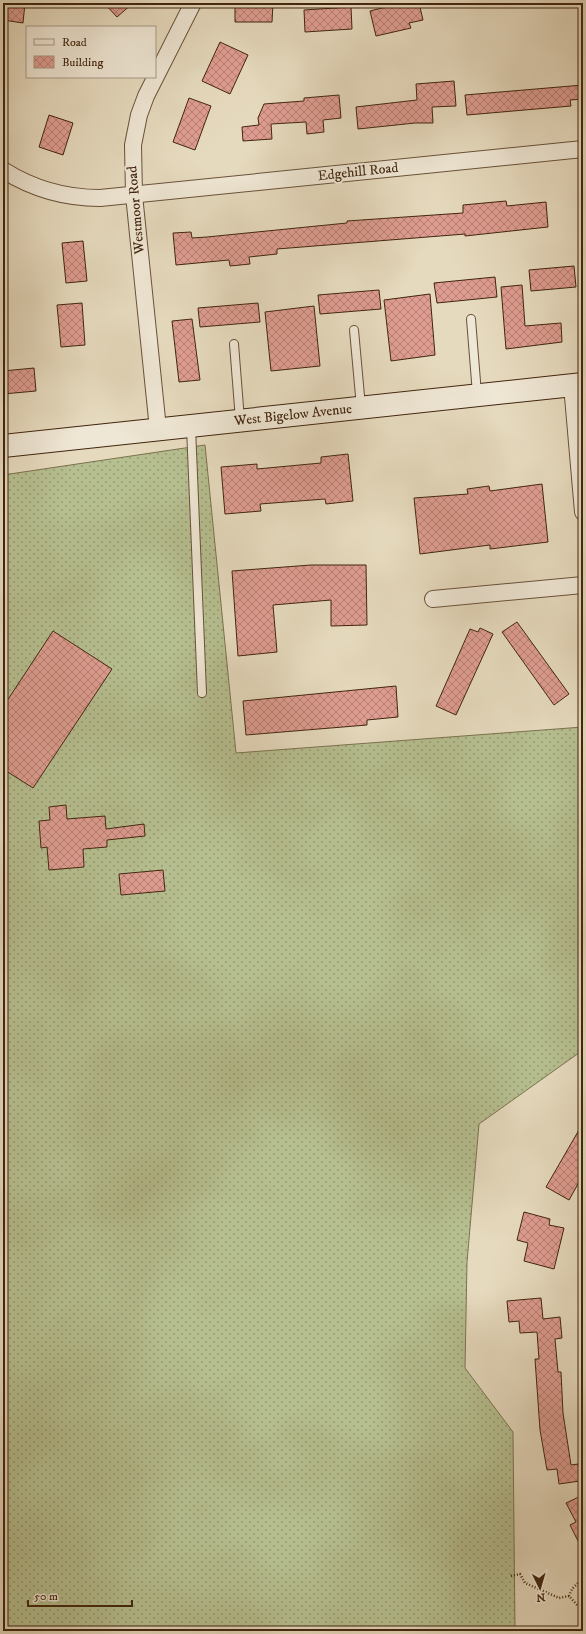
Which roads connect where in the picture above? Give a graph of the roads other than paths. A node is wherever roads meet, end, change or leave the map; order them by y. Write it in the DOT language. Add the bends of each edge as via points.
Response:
graph roads {
  1 [pos="192,3"];
  2 [pos="156,76"];
  3 [pos="155,78"];
  4 [pos="583,148"];
  5 [pos="3,170"];
  6 [pos="134,196"];
  7 [pos="471,319"];
  8 [pos="354,330"];
  9 [pos="234,344"];
  10 [pos="578,385"];
  11 [pos="477,395"];
  12 [pos="361,408"];
  13 [pos="240,421"];
  14 [pos="190,426"];
  15 [pos="158,429"];
  16 [pos="3,446"];
  17 [pos="583,512"];
  18 [pos="583,585"];
  19 [pos="433,599"];
  20 [pos="202,693"];
  1 -- 2 [label="street, Westmoor Road"];
  3 -- 6 [label="street, Westmoor Road" via="139,115 132,145"];
  4 -- 6 [label="street, Edgehill Road"];
  5 -- 6 [label="street, Edgehill Road" via="26,183 58,194 89,198"];
  6 -- 15 [label="street, Westmoor Road"];
  7 -- 11 [label="lane"];
  8 -- 12 [label="lane"];
  9 -- 13 [label="lane"];
  10 -- 11 [label="street, West Bigelow Avenue"];
  10 -- 17 [label="street"];
  11 -- 12 [label="street, West Bigelow Avenue"];
  12 -- 13 [label="street, West Bigelow Avenue"];
  13 -- 14 [label="street, West Bigelow Avenue"];
  14 -- 15 [label="street, West Bigelow Avenue"];
  14 -- 20 [label="lane"];
  15 -- 16 [label="street, West Bigelow Avenue"];
  18 -- 19 [label="street"];
}
